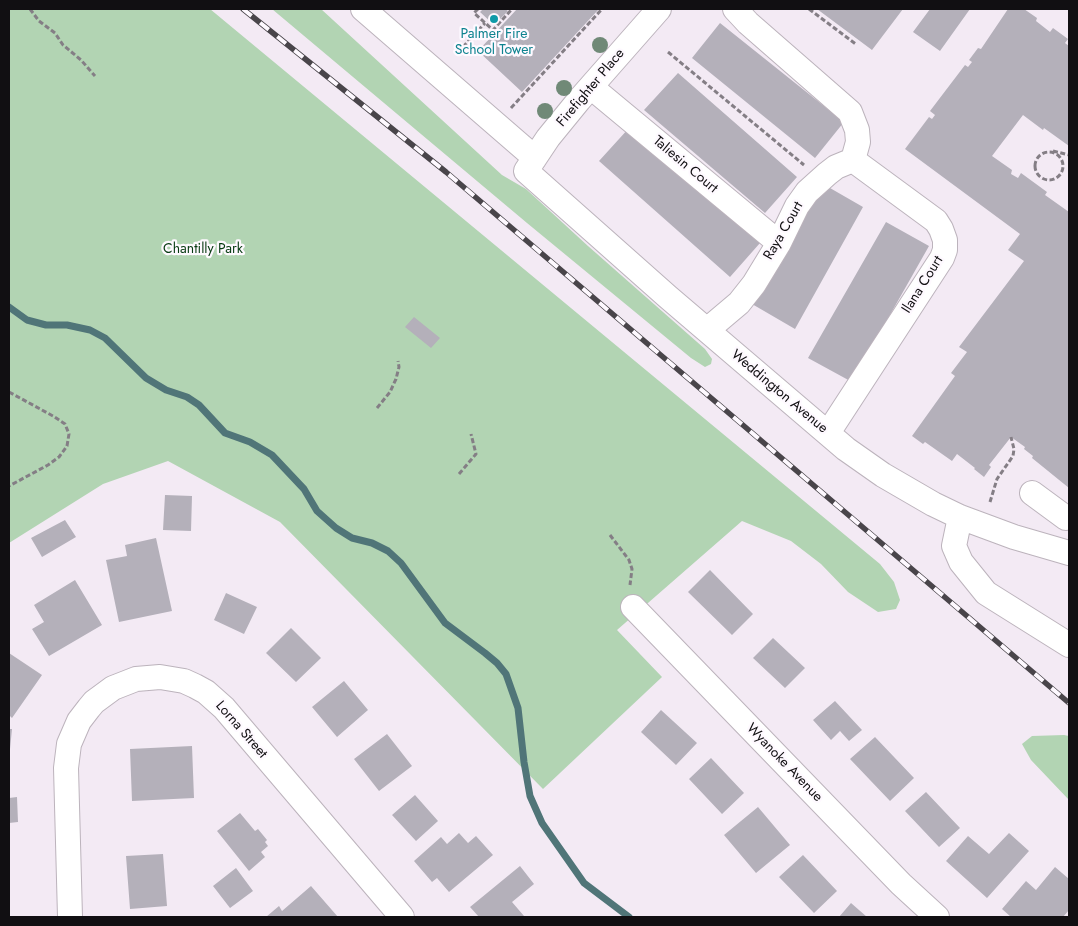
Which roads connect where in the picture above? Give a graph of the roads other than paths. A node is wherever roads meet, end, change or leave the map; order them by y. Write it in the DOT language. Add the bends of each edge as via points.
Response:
graph roads {
  1 [pos="363,9"];
  2 [pos="659,9"];
  3 [pos="735,9"];
  4 [pos="591,87"];
  5 [pos="853,160"];
  6 [pos="531,164"];
  7 [pos="779,243"];
  8 [pos="707,330"];
  9 [pos="828,433"];
  10 [pos="1032,493"];
  11 [pos="1068,515"];
  12 [pos="960,517"];
  13 [pos="1063,551"];
  14 [pos="630,599"];
  15 [pos="1069,645"];
  16 [pos="70,917"];
  17 [pos="402,917"];
  18 [pos="937,917"];
  1 -- 6 [label="street, Weddington Avenue"];
  2 -- 4 [label="street, Firefighter Place"];
  3 -- 5 [label="street" via="850,112 858,142"];
  4 -- 6 [label="street, Firefighter Place" via="548,138"];
  4 -- 7 [label="street, Taliesin Court"];
  5 -- 7 [label="street, Raya Court" via="832,170 808,192 797,206"];
  5 -- 9 [label="street, Ilana Court" via="936,221 945,240 945,250"];
  6 -- 8 [label="street, Weddington Avenue"];
  7 -- 8 [label="street, Raya Court" via="739,303"];
  8 -- 9 [label="street, Weddington Avenue"];
  9 -- 12 [label="street, Weddington Avenue" via="883,475"];
  10 -- 11 [label="street"];
  11 -- 13 [label="street"];
  12 -- 13 [label="street, Weddington Avenue"];
  12 -- 15 [label="street" via="954,546 961,562 986,593"];
  14 -- 18 [label="street, Wyanoke Avenue" via="901,884"];
  16 -- 17 [label="street, Lorna Street" via="66,768 69,744 89,708 113,688 136,679 160,677 195,686 224,708"];
}
